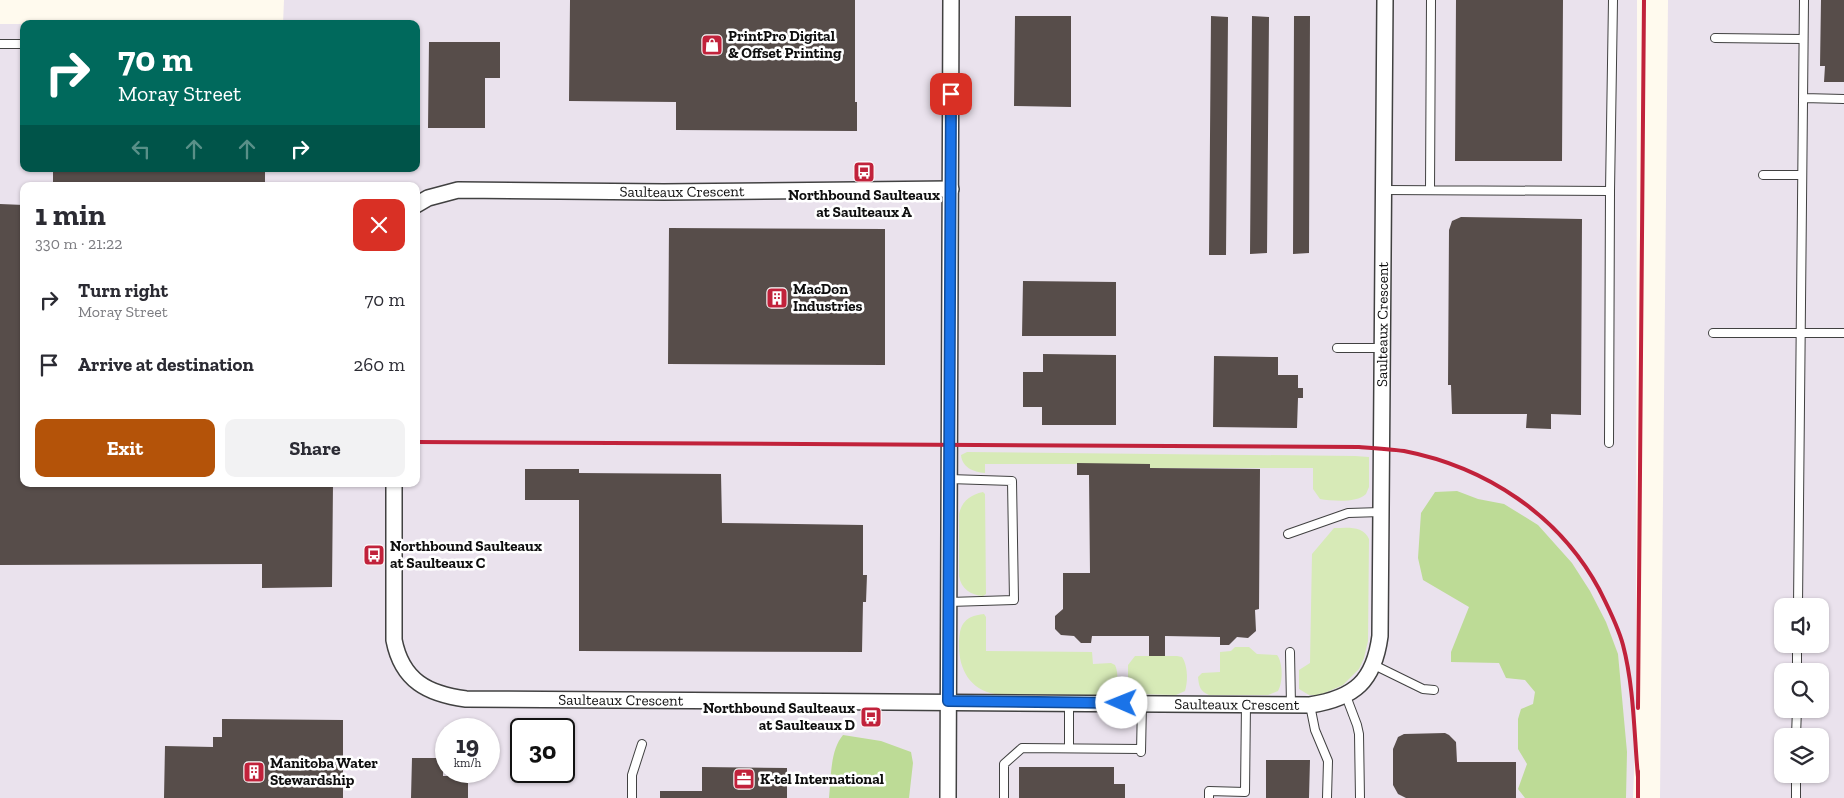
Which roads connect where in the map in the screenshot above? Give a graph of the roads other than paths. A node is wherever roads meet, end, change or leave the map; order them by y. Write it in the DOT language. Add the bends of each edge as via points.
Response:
graph roads {
  1 [pos="951,0"];
  2 [pos="1385,0"];
  3 [pos="1431,0"];
  4 [pos="1613,0"];
  5 [pos="1804,0"];
  6 [pos="1715,38"];
  7 [pos="1803,39"];
  8 [pos="0,44"];
  9 [pos="20,44"];
  10 [pos="1803,98"];
  11 [pos="1844,99"];
  12 [pos="1763,175"];
  13 [pos="1802,176"];
  14 [pos="951,189"];
  15 [pos="1384,190"];
  16 [pos="1430,190"];
  17 [pos="1610,191"];
  18 [pos="420,202"];
  19 [pos="1713,333"];
  20 [pos="1800,333"];
  21 [pos="1844,333"];
  22 [pos="1336,348"];
  23 [pos="1383,348"];
  24 [pos="1609,443"];
  25 [pos="949,479"];
  26 [pos="394,487"];
  27 [pos="1381,512"];
  28 [pos="1288,534"];
  29 [pos="1798,598"];
  30 [pos="949,602"];
  31 [pos="1290,652"];
  32 [pos="1374,665"];
  33 [pos="1434,690"];
  34 [pos="1346,696"];
  35 [pos="948,701"];
  36 [pos="1069,702"];
  37 [pos="1142,703"];
  38 [pos="1246,704"];
  39 [pos="1291,704"];
  40 [pos="1310,705"];
  41 [pos="642,744"];
  42 [pos="1069,748"];
  43 [pos="1796,783"];
  44 [pos="632,798"];
  45 [pos="948,798"];
  46 [pos="1004,798"];
  47 [pos="1210,798"];
  48 [pos="1327,798"];
  49 [pos="1360,798"];
  50 [pos="1796,798"];
  1 -- 14 [label="street"];
  2 -- 15 [label="street, Saulteaux Crescent"];
  3 -- 16 [label="lane"];
  4 -- 17 [label="lane"];
  5 -- 7 [label="lane"];
  6 -- 7 [label="lane"];
  7 -- 10 [label="lane"];
  8 -- 9 [label="lane"];
  10 -- 11 [label="lane"];
  10 -- 13 [label="lane"];
  12 -- 13 [label="lane"];
  13 -- 20 [label="lane"];
  14 -- 18 [label="street, Saulteaux Crescent" via="458,190"];
  14 -- 25 [label="street"];
  15 -- 16 [label="lane"];
  15 -- 23 [label="street, Saulteaux Crescent"];
  16 -- 17 [label="lane"];
  17 -- 24 [label="lane"];
  19 -- 20 [label="lane"];
  20 -- 21 [label="lane"];
  20 -- 29 [label="lane"];
  22 -- 23 [label="lane"];
  23 -- 27 [label="street, Saulteaux Crescent"];
  25 -- 30 [label="street"];
  25 -- 30 [label="lane" via="1012,481 1014,600"];
  26 -- 35 [label="street, Saulteaux Crescent" via="394,640 404,667 416,682 430,691 466,699"];
  27 -- 28 [label="lane" via="1348,513"];
  27 -- 32 [label="street, Saulteaux Crescent" via="1380,636"];
  30 -- 35 [label="street"];
  31 -- 39 [label="lane"];
  32 -- 33 [label="lane"];
  32 -- 34 [label="street, Saulteaux Crescent"];
  34 -- 40 [label="street, Saulteaux Crescent"];
  34 -- 49 [label="lane" via="1358,725"];
  35 -- 36 [label="street, Saulteaux Crescent"];
  35 -- 45 [label="street"];
  36 -- 37 [label="street, Saulteaux Crescent"];
  36 -- 42 [label="lane"];
  37 -- 38 [label="street, Saulteaux Crescent"];
  37 -- 42 [label="lane" via="1141,751"];
  38 -- 39 [label="street, Saulteaux Crescent"];
  38 -- 47 [label="lane" via="1245,792 1210,791"];
  39 -- 40 [label="street, Saulteaux Crescent"];
  40 -- 48 [label="lane" via="1315,730 1328,761"];
  41 -- 44 [label="lane" via="632,775"];
  42 -- 46 [label="lane" via="1022,748 1004,764"];
  43 -- 50 [label="lane"];
}
